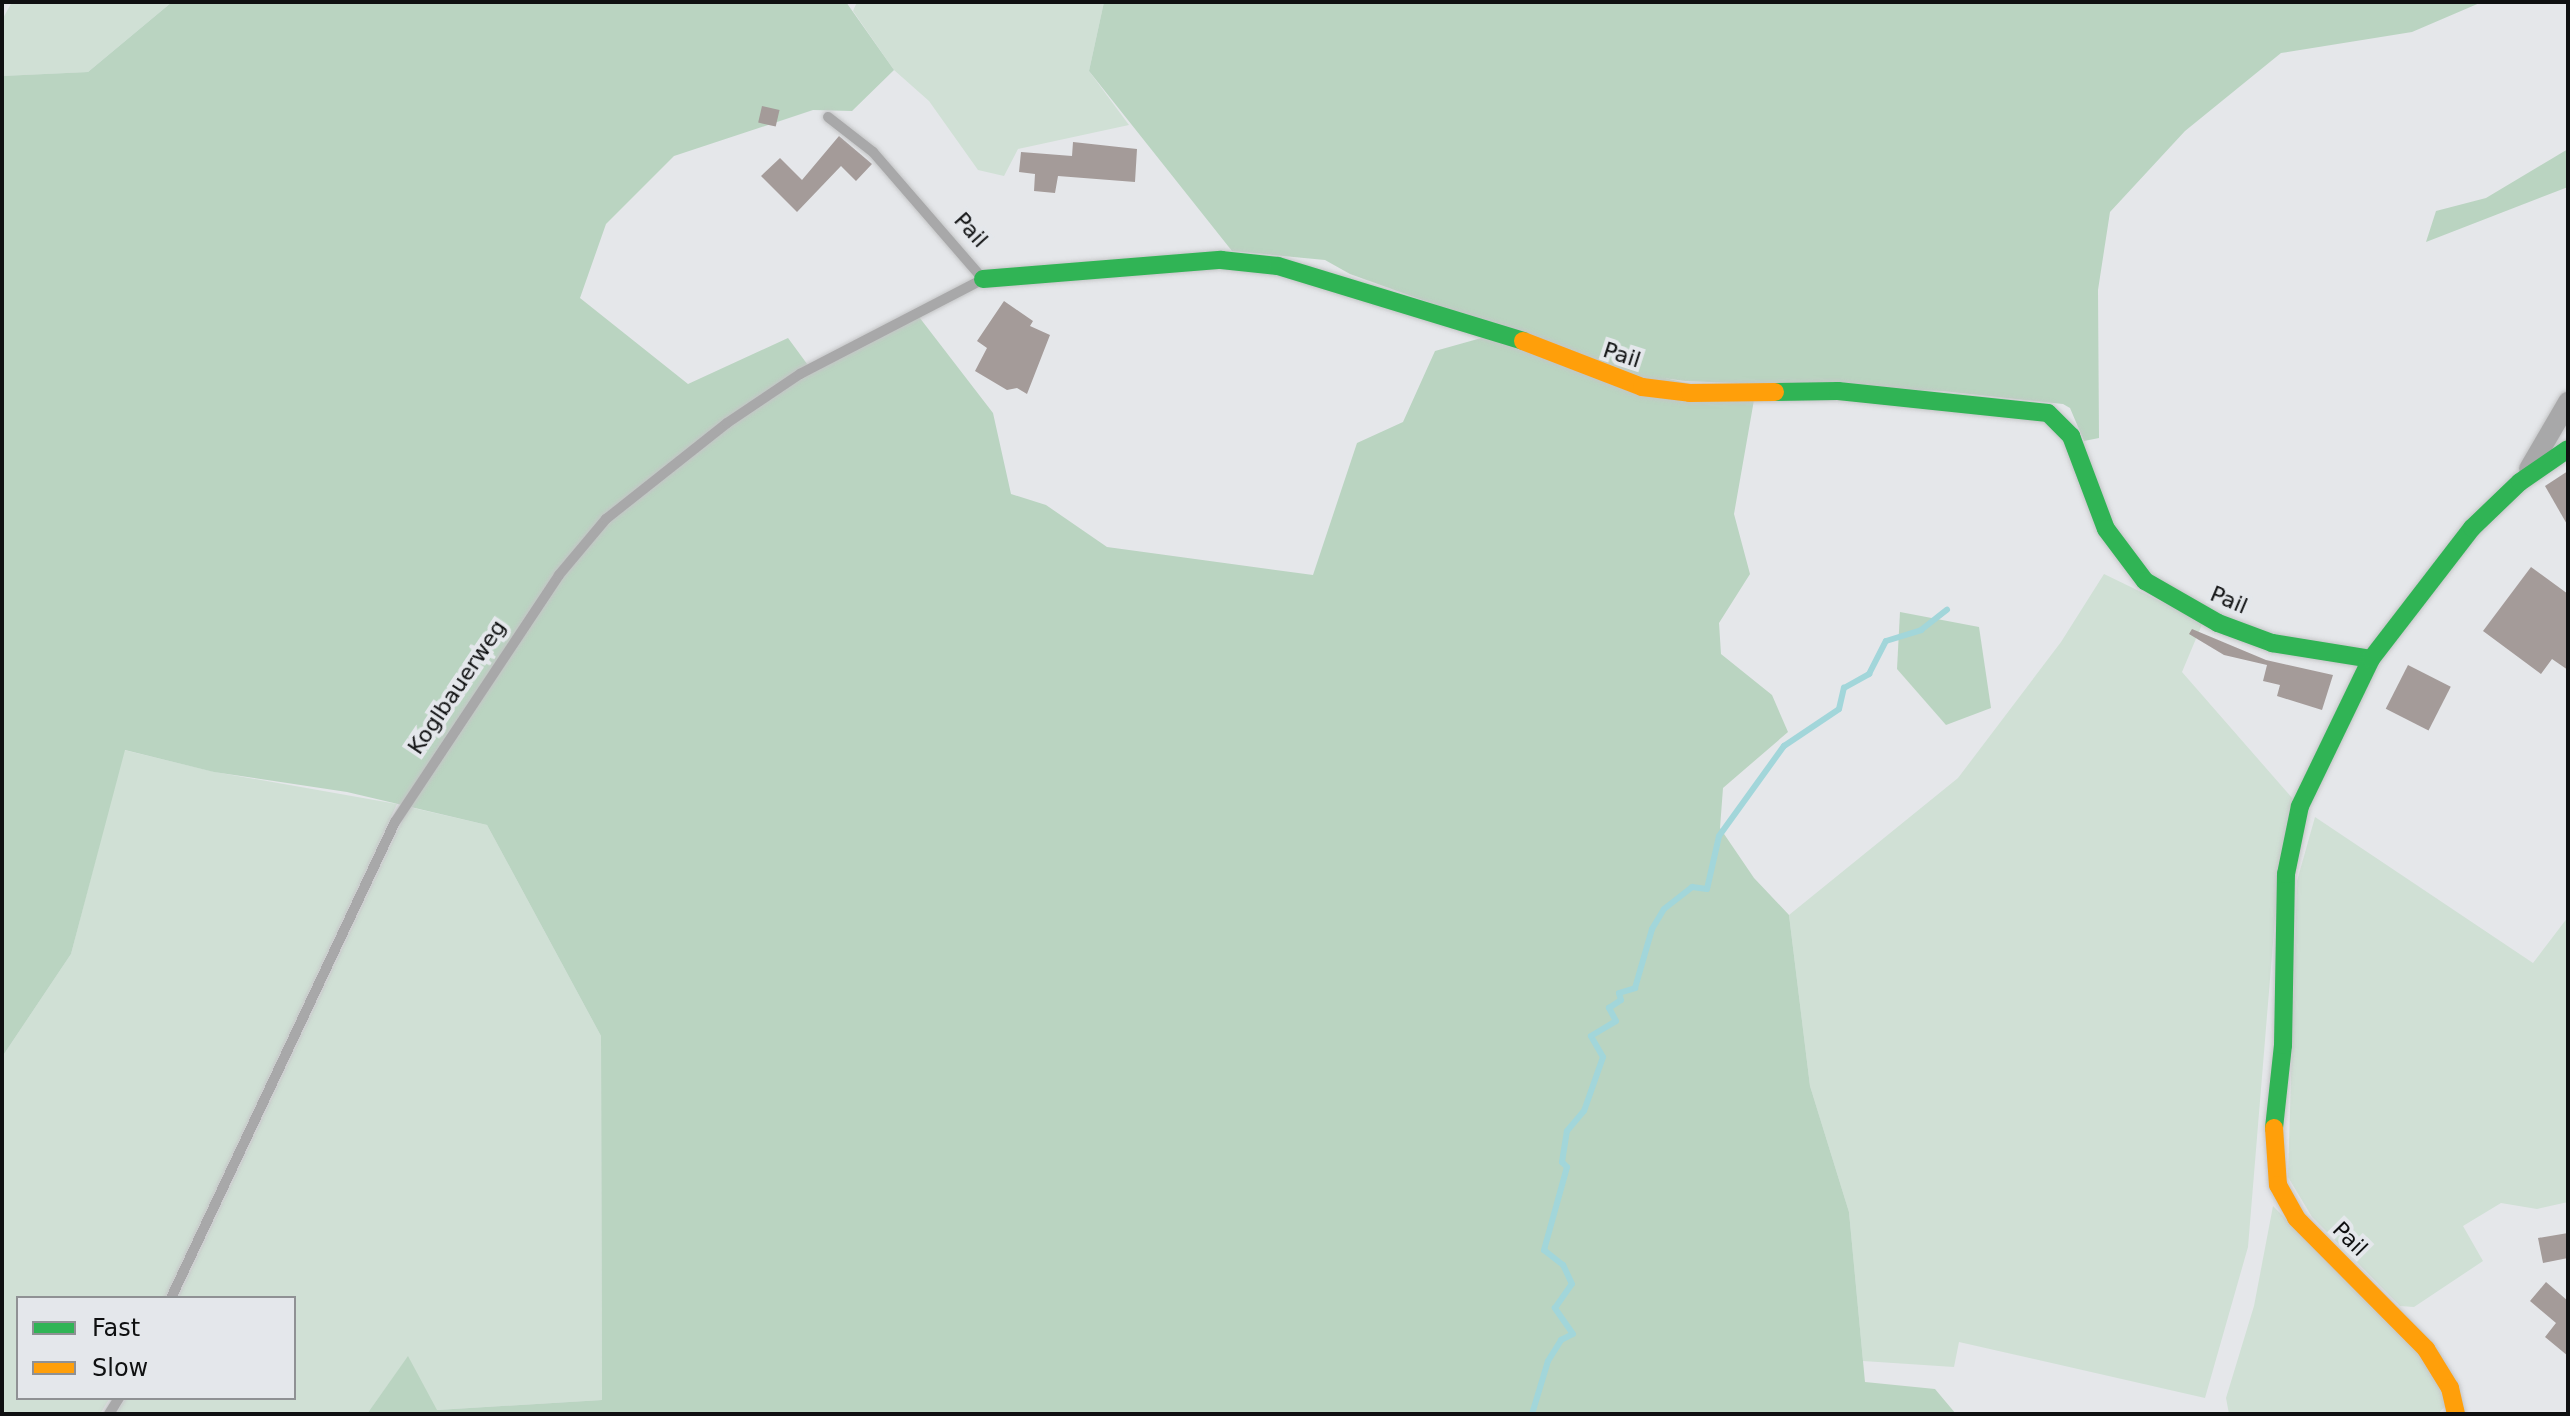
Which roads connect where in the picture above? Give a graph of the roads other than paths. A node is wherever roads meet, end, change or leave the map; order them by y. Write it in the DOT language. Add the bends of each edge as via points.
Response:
graph roads {
  1 [pos="828,117"];
  2 [pos="983,279"];
  3 [pos="2568,402"];
  4 [pos="2568,449"];
  5 [pos="2520,482"];
  6 [pos="2371,659"];
  7 [pos="172,1296"];
  8 [pos="2456,1414"];
  1 -- 2 [label="lane, Pail" via="873,152"];
  2 -- 6 [label="street, Pail" via="1221,260 1278,266 1477,324 1642,387 1690,393 1838,391 2048,413 2071,436 2106,529 2145,581 2218,623 2272,643"];
  2 -- 7 [label="lane, Koglbauerweg" via="800,374 727,423 606,519 559,575 395,822"];
  3 -- 5 [label="street, Pail"];
  4 -- 5 [label="street, Pail"];
  5 -- 6 [label="street, Pail" via="2434,573"];
  6 -- 8 [label="street, Pail" via="2300,806 2294,834 2286,874 2283,1045 2272,1150 2278,1185 2296,1218 2426,1349 2450,1388"];
}
